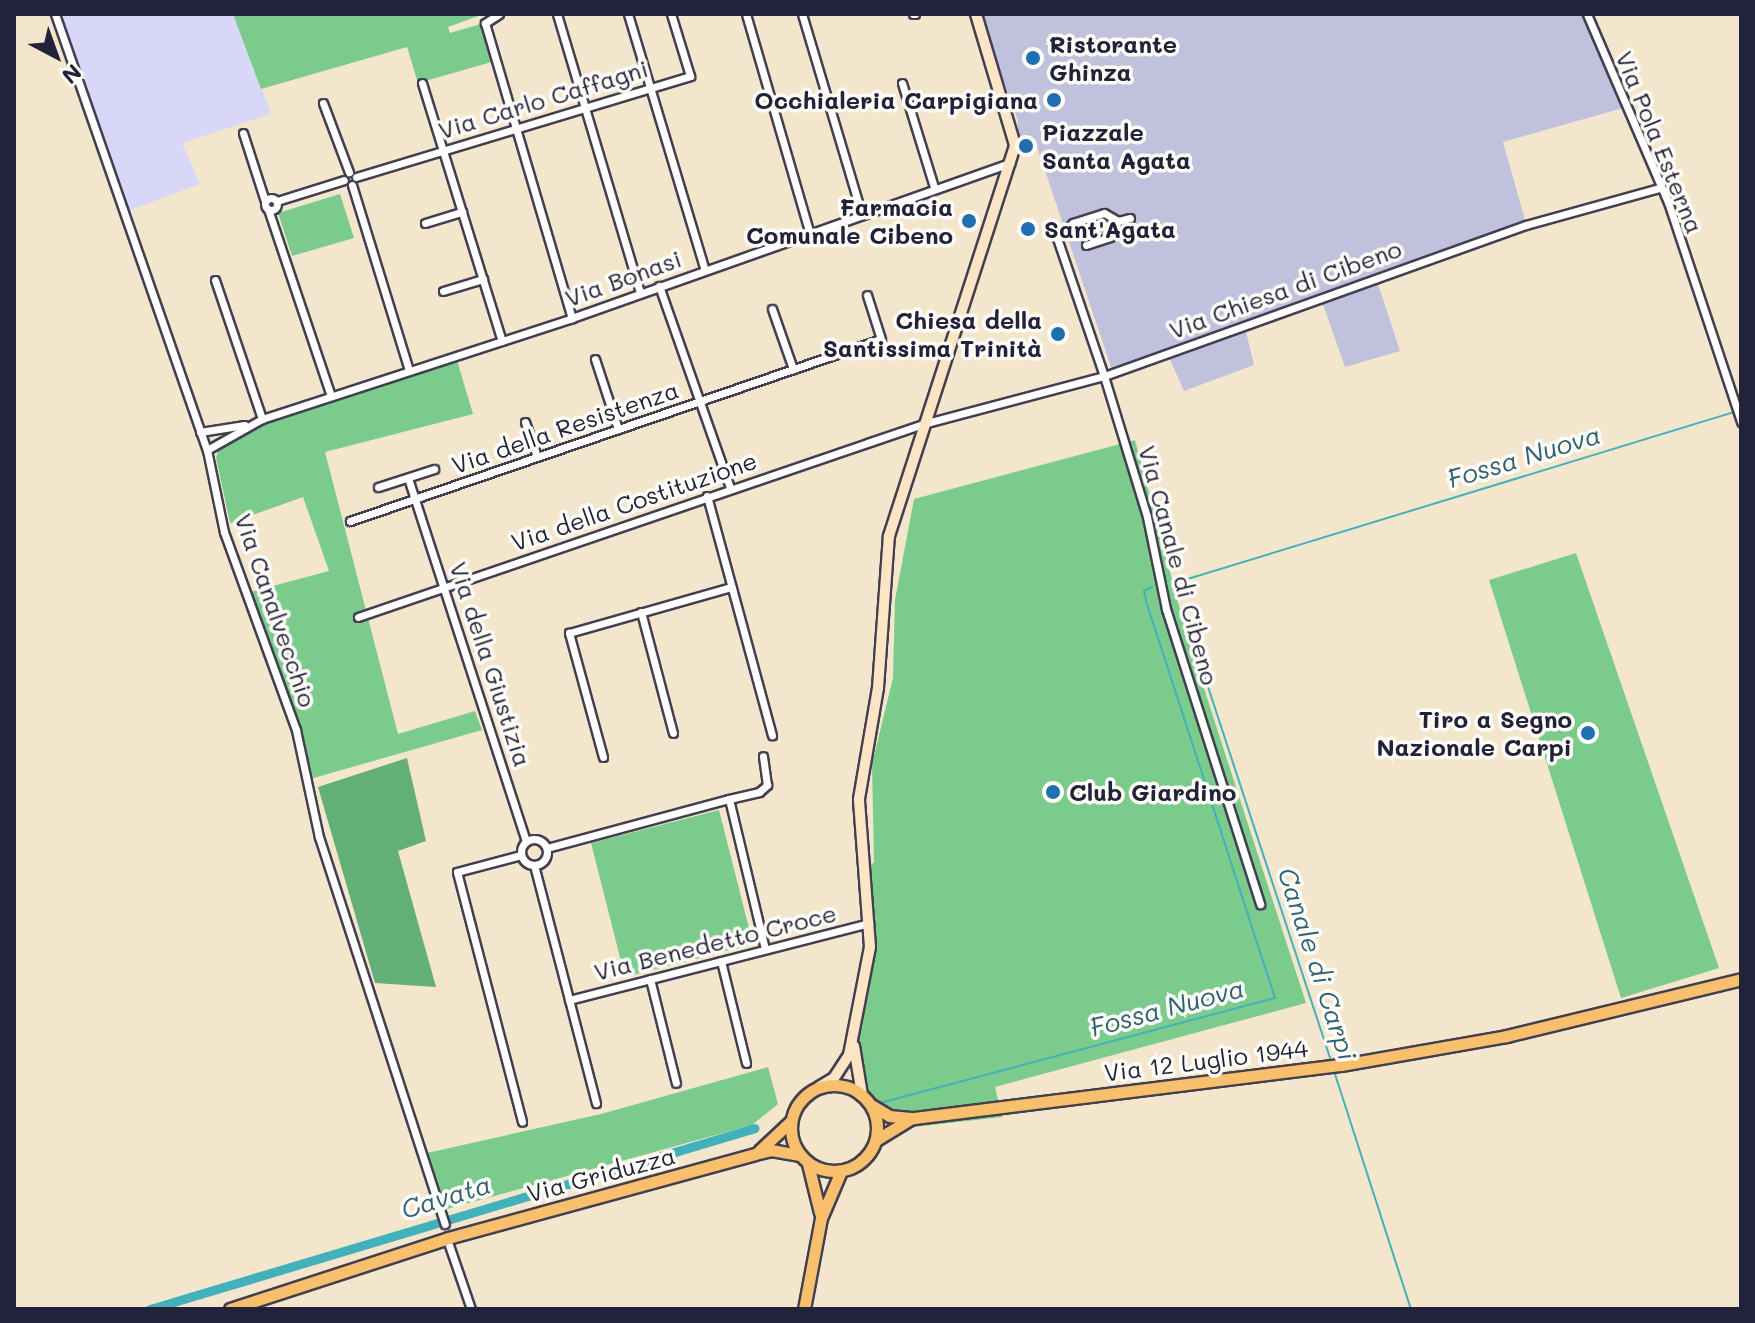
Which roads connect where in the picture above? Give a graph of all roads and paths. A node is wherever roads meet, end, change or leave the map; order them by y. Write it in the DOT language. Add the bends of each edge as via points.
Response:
graph roads {
  1 [pos="55,14"];
  2 [pos="499,14"];
  3 [pos="557,14"];
  4 [pos="628,14"];
  5 [pos="671,14"];
  6 [pos="746,14"];
  7 [pos="802,14"];
  8 [pos="976,14"];
  9 [pos="1587,14"];
  10 [pos="422,83"];
  11 [pos="902,83"];
  12 [pos="649,87"];
  13 [pos="323,103"];
  14 [pos="584,107"];
  15 [pos="515,127"];
  16 [pos="243,133"];
  17 [pos="443,149"];
  18 [pos="1012,162"];
  19 [pos="350,179"];
  20 [pos="934,187"];
  21 [pos="1659,188"];
  22 [pos="266,205"];
  23 [pos="462,212"];
  24 [pos="862,215"];
  25 [pos="1130,218"];
  26 [pos="1118,221"];
  27 [pos="425,223"];
  28 [pos="810,234"];
  29 [pos="1086,245"];
  30 [pos="705,270"];
  31 [pos="483,279"];
  32 [pos="215,280"];
  33 [pos="659,286"];
  34 [pos="443,291"];
  35 [pos="640,292"];
  36 [pos="867,295"];
  37 [pos="772,309"];
  38 [pos="572,318"];
  39 [pos="502,341"];
  40 [pos="595,359"];
  41 [pos="793,369"];
  42 [pos="409,370"];
  43 [pos="1104,376"];
  44 [pos="331,396"];
  45 [pos="701,401"];
  46 [pos="1738,415"];
  47 [pos="262,419"];
  48 [pos="525,422"];
  49 [pos="923,424"];
  50 [pos="246,425"];
  51 [pos="618,429"];
  52 [pos="200,432"];
  53 [pos="207,450"];
  54 [pos="537,457"];
  55 [pos="434,469"];
  56 [pos="408,478"];
  57 [pos="378,487"];
  58 [pos="730,488"];
  59 [pos="707,496"];
  60 [pos="415,500"];
  61 [pos="350,521"];
  62 [pos="732,587"];
  63 [pos="446,588"];
  64 [pos="641,612"];
  65 [pos="358,617"];
  66 [pos="673,733"];
  67 [pos="772,735"];
  68 [pos="763,756"];
  69 [pos="603,757"];
  70 [pos="729,799"];
  71 [pos="526,841"];
  72 [pos="547,848"];
  73 [pos="521,855"];
  74 [pos="534,865"];
  75 [pos="1260,904"];
  76 [pos="870,923"];
  77 [pos="765,949"];
  78 [pos="721,961"];
  79 [pos="650,979"];
  80 [pos="1739,979"];
  81 [pos="569,1000"];
  82 [pos="854,1037"];
  83 [pos="746,1063"];
  84 [pos="676,1083"];
  85 [pos="819,1087"];
  86 [pos="862,1095"];
  87 [pos="596,1103"];
  88 [pos="871,1105"];
  89 [pos="914,1118"];
  90 [pos="522,1122"];
  91 [pos="790,1122"];
  92 [pos="875,1140"];
  93 [pos="755,1154"];
  94 [pos="804,1159"];
  95 [pos="841,1171"];
  96 [pos="821,1218"];
  97 [pos="445,1224"];
  98 [pos="449,1245"];
  99 [pos="230,1309"];
  100 [pos="471,1309"];
  101 [pos="804,1309"];
  1 -- 52 [label="street, Via Canalvecchio"];
  2 -- 15 [label="street" via="485,23"];
  3 -- 14 [label="street"];
  4 -- 12 [label="street"];
  5 -- 12 [label="street, Via Carlo Caffagni" via="690,76"];
  6 -- 28 [label="street"];
  7 -- 24 [label="street"];
  8 -- 18 [label="main road" via="1014,129"];
  9 -- 21 [label="street, Via Pola Esterna"];
  10 -- 17 [label="street"];
  11 -- 20 [label="street"];
  12 -- 14 [label="street, Via Carlo Caffagni"];
  12 -- 30 [label="street"];
  13 -- 19 [label="street"];
  14 -- 15 [label="street, Via Carlo Caffagni"];
  14 -- 35 [label="street"];
  15 -- 17 [label="street, Via Carlo Caffagni"];
  15 -- 38 [label="street"];
  16 -- 22 [label="street"];
  17 -- 19 [label="street, Via Carlo Caffagni"];
  17 -- 23 [label="street"];
  18 -- 20 [label="street, Via Bonasi"];
  18 -- 49 [label="main road"];
  19 -- 22 [label="street, Via Carlo Caffagni"];
  19 -- 42 [label="street"];
  20 -- 24 [label="street, Via Bonasi"];
  21 -- 43 [label="street, Via Chiesa di Cibeno" via="1481,240"];
  21 -- 46 [label="street, Via Pola Esterna"];
  22 -- 44 [label="street"];
  23 -- 27 [label="street"];
  23 -- 31 [label="street"];
  24 -- 28 [label="street, Via Bonasi"];
  25 -- 26 [label="street"];
  26 -- 29 [label="street" via="1110,237"];
  26 -- 43 [label="street, Via Canale di Cibeno" via="1104,213 1073,223 1057,238"];
  28 -- 30 [label="street, Via Bonasi"];
  30 -- 33 [label="street, Via Bonasi"];
  31 -- 34 [label="street"];
  31 -- 39 [label="street"];
  32 -- 47 [label="street"];
  33 -- 35 [label="street, Via Bonasi"];
  33 -- 45 [label="street"];
  35 -- 38 [label="street, Via Bonasi"];
  36 -- 41 [label="street, Via della Resistenza" via="881,339"];
  37 -- 41 [label="street"];
  38 -- 39 [label="street, Via Bonasi"];
  39 -- 42 [label="street, Via Bonasi"];
  40 -- 51 [label="street"];
  41 -- 45 [label="street, Via della Resistenza"];
  42 -- 44 [label="street, Via Bonasi"];
  43 -- 49 [label="street, Via Chiesa di Cibeno"];
  43 -- 75 [label="street, Via Canale di Cibeno" via="1147,517 1166,609"];
  44 -- 47 [label="street, Via Bonasi"];
  45 -- 51 [label="street, Via della Resistenza"];
  45 -- 58 [label="street"];
  47 -- 50 [label="street, Via Bonasi"];
  48 -- 54 [label="street"];
  49 -- 58 [label="street, Via della Costituzione"];
  49 -- 76 [label="main road" via="889,536 878,688 860,789"];
  50 -- 52 [label="street, Via Bonasi"];
  50 -- 53 [label="street, Via Bonasi"];
  51 -- 54 [label="street, Via della Resistenza"];
  52 -- 53 [label="street, Via Canalvecchio"];
  53 -- 97 [label="street, Via Canalvecchio" via="224,532 296,730 319,837"];
  54 -- 60 [label="street, Via della Resistenza"];
  55 -- 56 [label="street"];
  56 -- 57 [label="street"];
  56 -- 60 [label="street, Via della Giustizia"];
  58 -- 59 [label="street, Via della Costituzione"];
  59 -- 62 [label="street"];
  59 -- 63 [label="street, Via della Costituzione"];
  60 -- 61 [label="street, Via della Resistenza"];
  60 -- 63 [label="street, Via della Giustizia"];
  62 -- 64 [label="street"];
  62 -- 67 [label="street"];
  63 -- 65 [label="street, Via della Costituzione"];
  63 -- 71 [label="street, Via della Giustizia"];
  64 -- 66 [label="street"];
  64 -- 69 [label="street" via="569,633"];
  68 -- 70 [label="street" via="767,785"];
  70 -- 72 [label="street"];
  70 -- 77 [label="street"];
  71 -- 72 [label="street" via="536,838"];
  71 -- 73 [label="street"];
  72 -- 74 [label="street" via="545,860"];
  73 -- 74 [label="street"];
  73 -- 90 [label="street" via="457,872"];
  74 -- 81 [label="street"];
  76 -- 77 [label="street, Via Benedetto Croce"];
  76 -- 82 [label="main road"];
  77 -- 78 [label="street, Via Benedetto Croce"];
  78 -- 79 [label="street, Via Benedetto Croce"];
  78 -- 83 [label="street"];
  79 -- 81 [label="street, Via Benedetto Croce"];
  79 -- 84 [label="street"];
  80 -- 89 [label="main road, Via 12 Luglio 1944" via="1506,1036 1319,1069"];
  81 -- 87 [label="street"];
  82 -- 85 [label="main road" via="842,1068"];
  82 -- 86 [label="main road"];
  85 -- 86 [label="main road" via="842,1085"];
  85 -- 91 [label="main road" via="800,1100"];
  86 -- 88 [label="main road"];
  88 -- 89 [label="main road" via="889,1116"];
  88 -- 92 [label="main road"];
  89 -- 92 [label="main road"];
  91 -- 93 [label="main road, Via Griduzza"];
  91 -- 94 [label="main road"];
  92 -- 95 [label="main road" via="862,1161"];
  93 -- 94 [label="main road, Via Griduzza" via="771,1150"];
  93 -- 99 [label="main road, Via Griduzza" via="448,1238"];
  94 -- 95 [label="main road"];
  94 -- 96 [label="main road"];
  95 -- 96 [label="main road"];
  96 -- 101 [label="main road"];
  98 -- 100 [label="street"];
}
